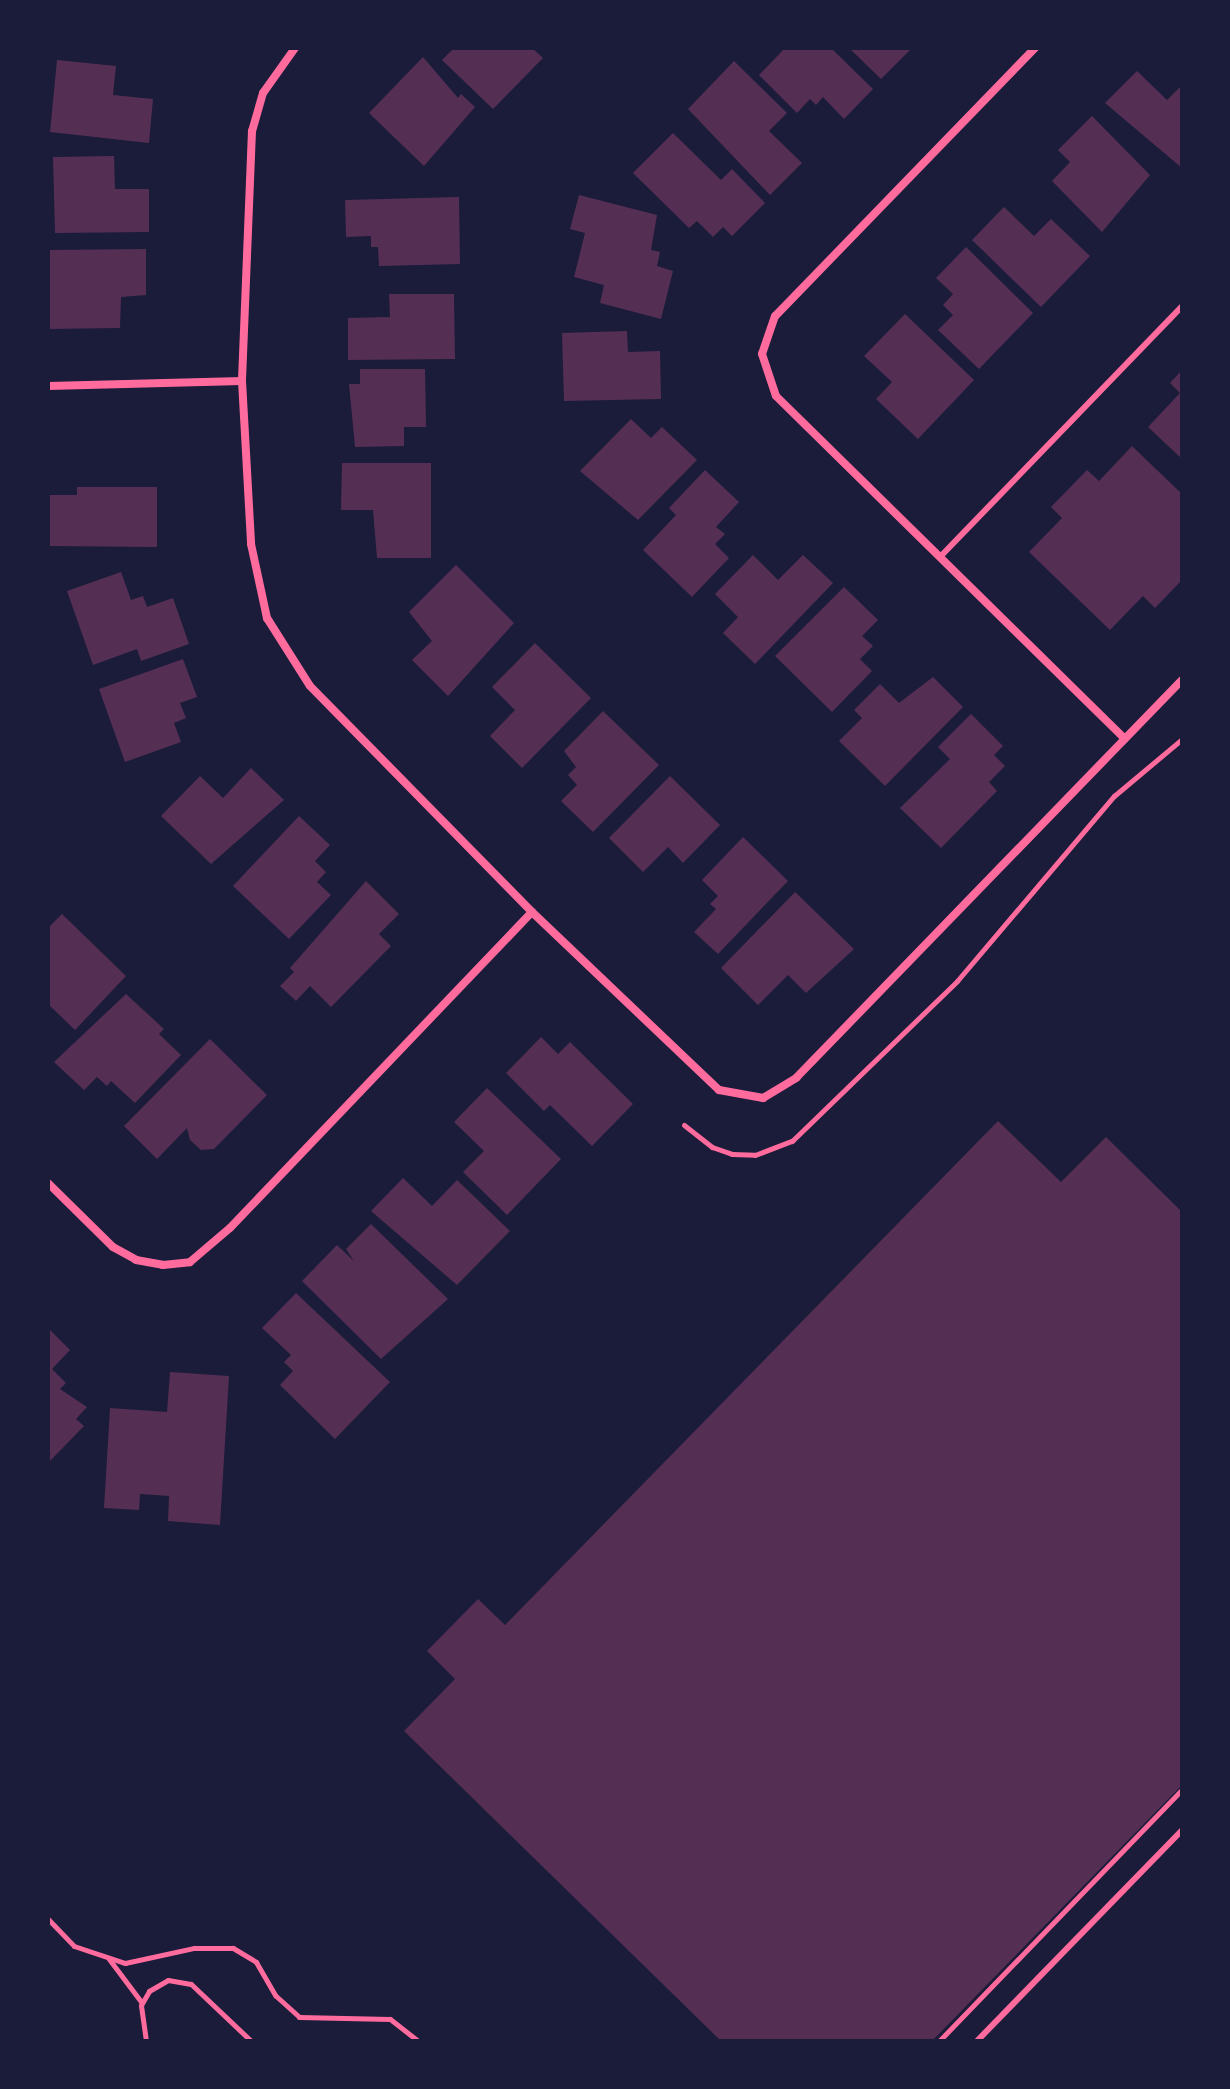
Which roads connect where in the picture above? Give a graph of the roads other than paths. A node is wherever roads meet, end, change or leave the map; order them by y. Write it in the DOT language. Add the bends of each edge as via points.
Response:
graph roads {
  1 [pos="295,48"];
  2 [pos="1035,48"];
  3 [pos="1182,306"];
  4 [pos="242,381"];
  5 [pos="48,386"];
  6 [pos="940,557"];
  7 [pos="1182,680"];
  8 [pos="1125,739"];
  9 [pos="532,912"];
  10 [pos="48,1183"];
  11 [pos="1182,1830"];
  12 [pos="977,2041"];
  1 -- 4 [label="street" via="263,93 252,131"];
  2 -- 6 [label="street" via="775,316 762,354 776,396"];
  3 -- 6 [label="lane"];
  4 -- 5 [label="street"];
  4 -- 9 [label="street" via="251,544 267,618 310,686"];
  6 -- 8 [label="street"];
  7 -- 8 [label="street"];
  8 -- 9 [label="street" via="796,1078 763,1098 719,1090 697,1074"];
  9 -- 10 [label="street" via="230,1228 190,1262 163,1265 113,1247"];
  11 -- 12 [label="lane"];
}
